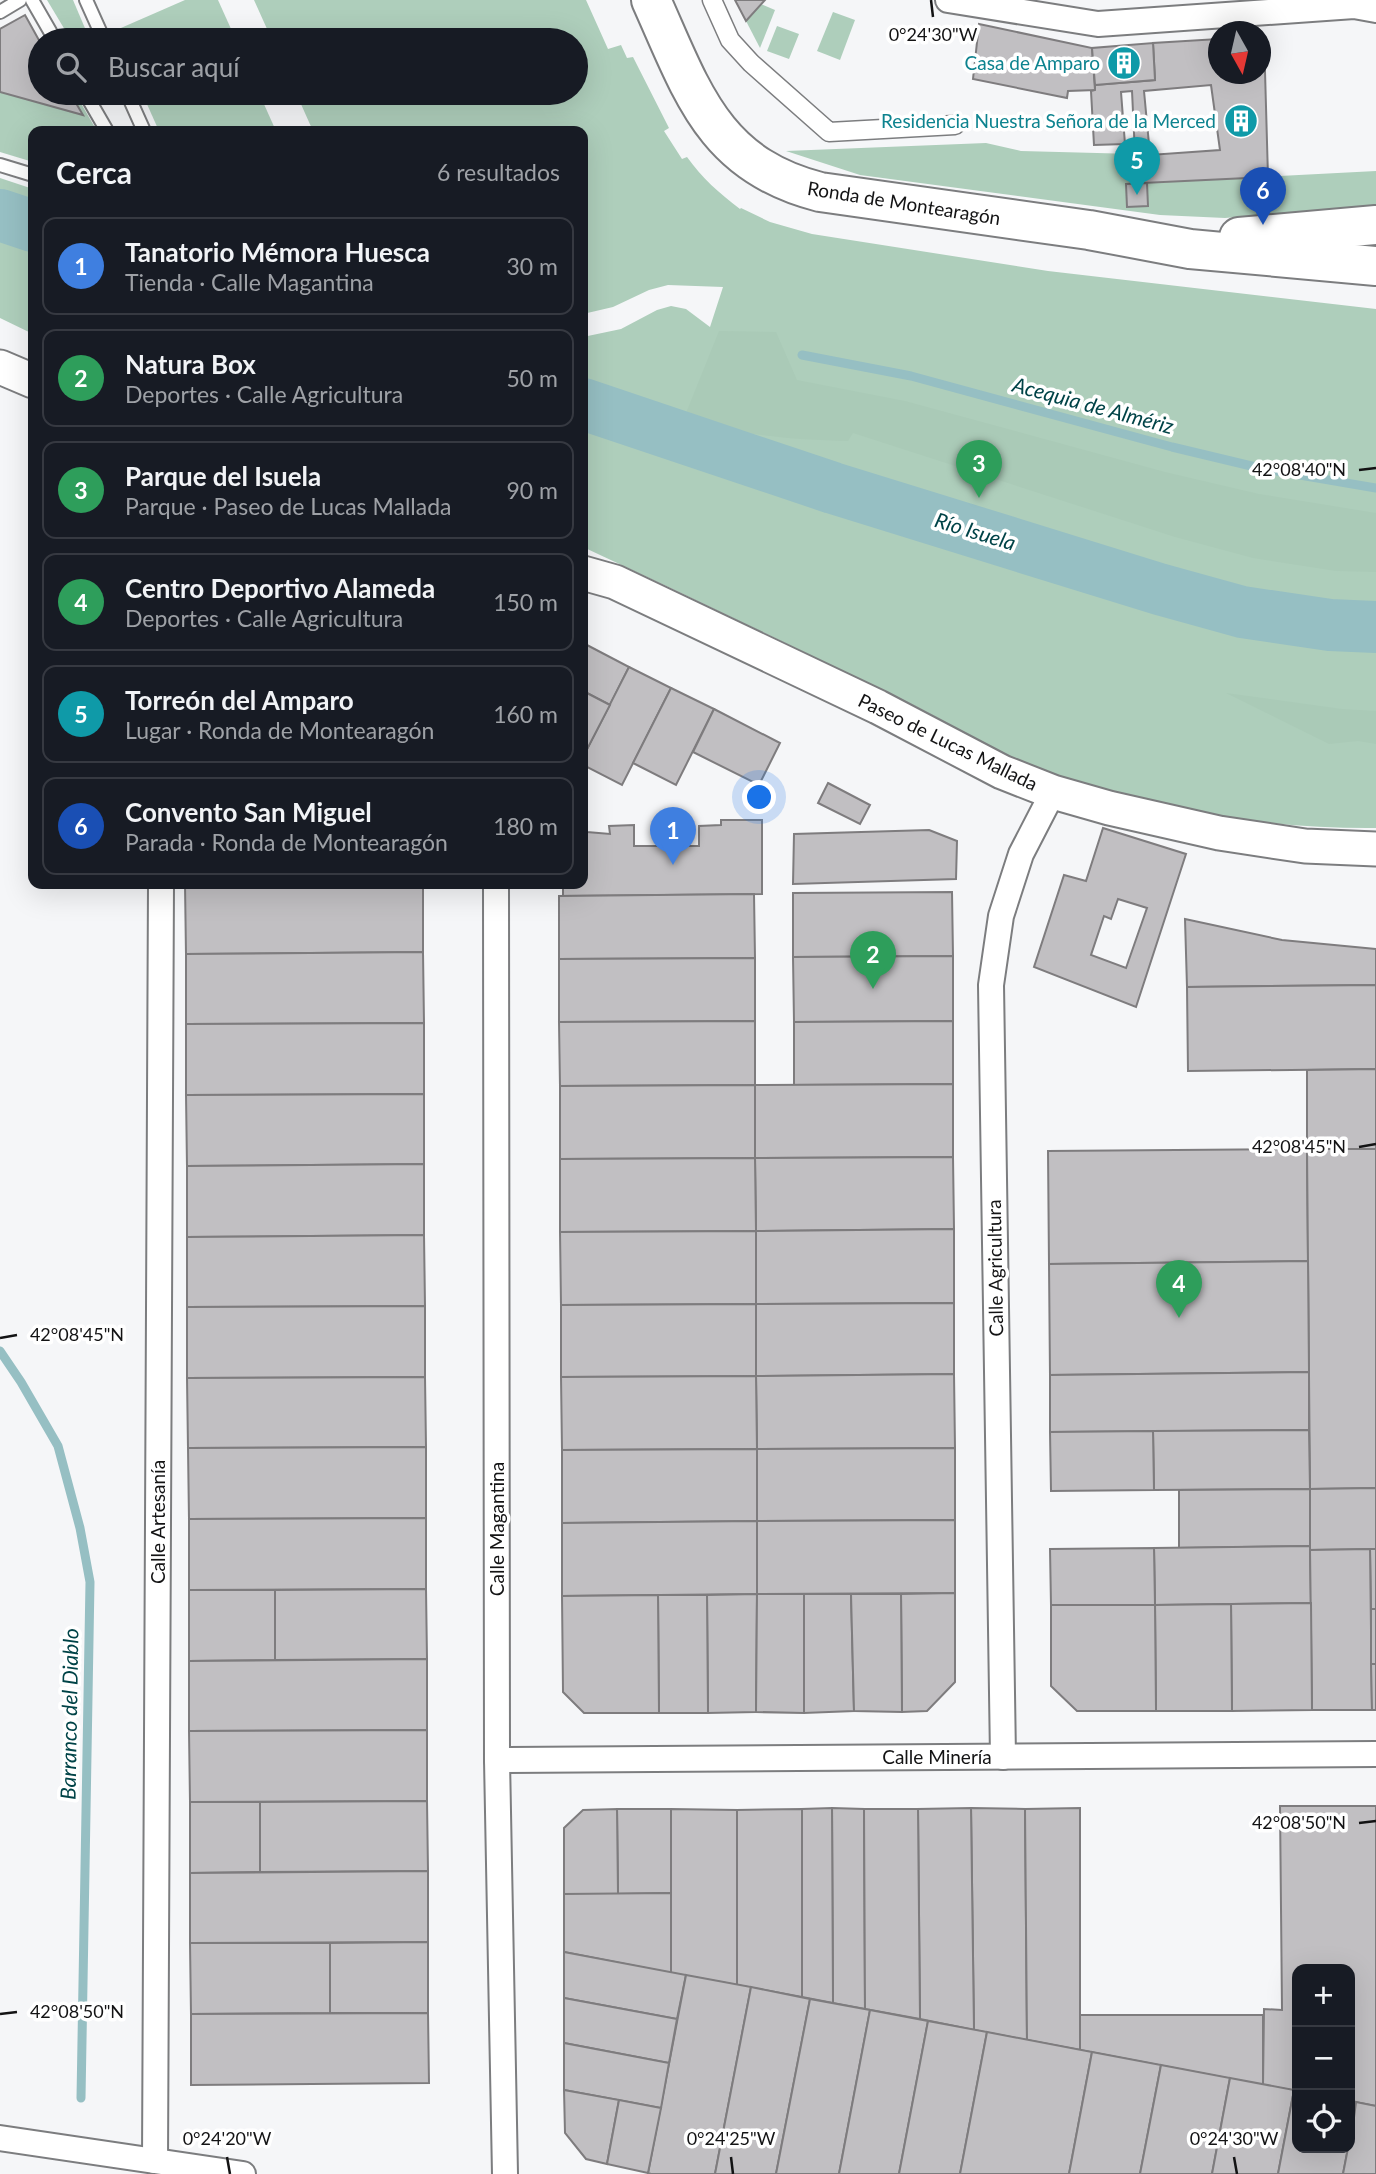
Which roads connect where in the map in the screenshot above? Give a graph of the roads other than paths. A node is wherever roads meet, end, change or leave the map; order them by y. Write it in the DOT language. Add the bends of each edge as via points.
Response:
graph roads {
  1 [pos="20,0"];
  2 [pos="32,0"];
  3 [pos="86,0"];
  4 [pos="651,0"];
  5 [pos="712,0"];
  6 [pos="948,0"];
  7 [pos="1013,6"];
  8 [pos="1052,9"];
  9 [pos="1376,10"];
  10 [pos="0,12"];
  11 [pos="48,28"];
  12 [pos="99,28"];
  13 [pos="92,105"];
  14 [pos="133,105"];
  15 [pos="955,125"];
  16 [pos="104,126"];
  17 [pos="143,126"];
  18 [pos="0,165"];
  19 [pos="28,173"];
  20 [pos="1376,225"];
  21 [pos="1089,230"];
  22 [pos="1376,266"];
  23 [pos="0,367"];
  24 [pos="28,379"];
  25 [pos="588,574"];
  26 [pos="1053,792"];
  27 [pos="1305,846"];
  28 [pos="1376,849"];
  29 [pos="1376,863"];
  30 [pos="161,889"];
  31 [pos="496,889"];
  32 [pos="1376,1754"];
  33 [pos="1003,1757"];
  34 [pos="498,1760"];
  35 [pos="0,2138"];
  36 [pos="155,2161"];
  37 [pos="243,2174"];
  38 [pos="505,2174"];
  1 -- 10 [label="lane"];
  2 -- 11 [label="lane"];
  3 -- 12 [label="lane"];
  4 -- 21 [label="main road, Ronda de Montearagón" via="706,116 728,143 770,175 820,192"];
  5 -- 15 [label="street" via="730,40 830,132"];
  6 -- 7 [label="street"];
  7 -- 8 [label="street"];
  8 -- 9 [label="street" via="1098,24 1354,6"];
  13 -- 16 [label="lane"];
  14 -- 17 [label="lane"];
  18 -- 19 [label="lane"];
  20 -- 21 [label="main road, Ronda de Montearagón" via="1191,238"];
  21 -- 22 [label="main road, Ronda de Montearagón" via="1190,249"];
  23 -- 24 [label="main road"];
  25 -- 26 [label="main road, Paseo de Lucas Mallada" via="615,582 878,707 1002,772"];
  26 -- 27 [label="main road, Paseo de Lucas Mallada" via="1206,830"];
  26 -- 33 [label="street, Calle Agricultura" via="1021,854 1001,916 991,985"];
  27 -- 28 [label="main road, Paseo de Lucas Mallada"];
  27 -- 29 [label="street"];
  30 -- 36 [label="street, Calle Artesanía"];
  31 -- 34 [label="street, Calle Magantina"];
  32 -- 33 [label="street, Calle Minería"];
  33 -- 34 [label="street, Calle Minería"];
  34 -- 38 [label="street, Calle Magantina"];
  35 -- 36 [label="street"];
  36 -- 37 [label="street"];
}
